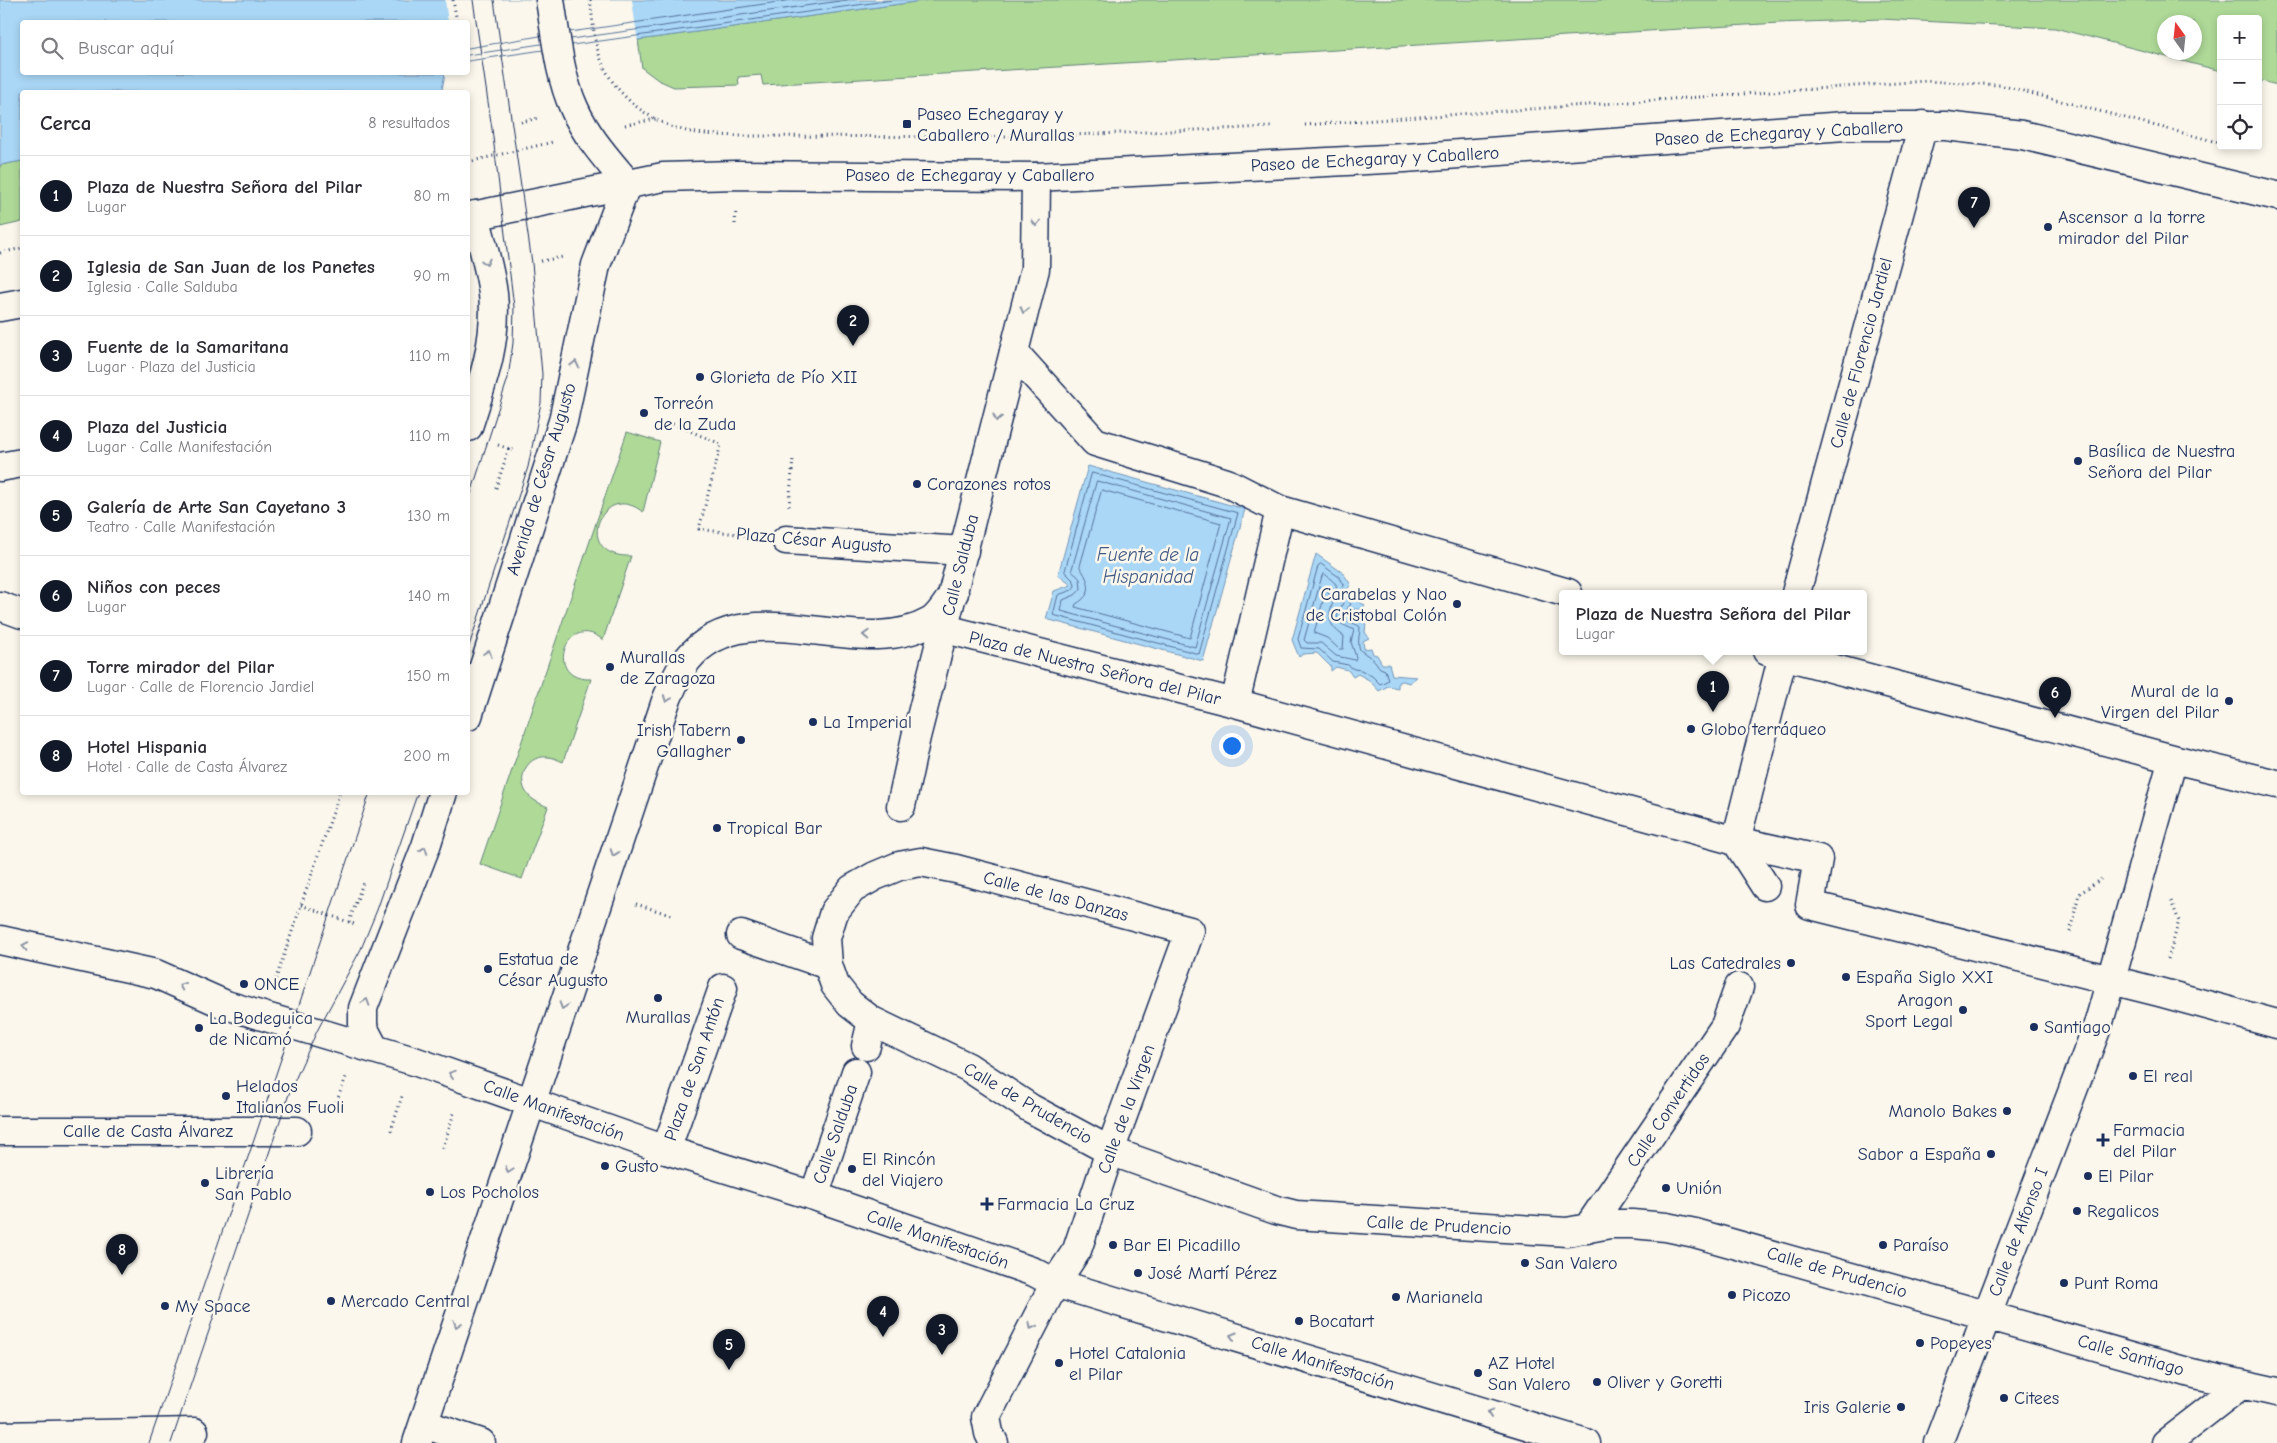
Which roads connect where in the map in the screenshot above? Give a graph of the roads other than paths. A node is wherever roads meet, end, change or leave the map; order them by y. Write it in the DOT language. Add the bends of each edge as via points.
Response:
graph roads {
  1 [pos="550,0"];
  2 [pos="1923,125"];
  3 [pos="1036,177"];
  4 [pos="627,183"];
  5 [pos="2277,196"];
  6 [pos="471,216"];
  7 [pos="20,303"];
  8 [pos="0,307"];
  9 [pos="1014,352"];
  10 [pos="470,420"];
  11 [pos="20,463"];
  12 [pos="0,467"];
  13 [pos="1280,510"];
  14 [pos="786,540"];
  15 [pos="964,551"];
  16 [pos="1797,588"];
  17 [pos="1559,590"];
  18 [pos="0,606"];
  19 [pos="20,613"];
  20 [pos="935,626"];
  21 [pos="1777,655"];
  22 [pos="1789,655"];
  23 [pos="1235,703"];
  24 [pos="470,710"];
  25 [pos="2172,759"];
  26 [pos="2277,784"];
  27 [pos="442,795"];
  28 [pos="901,806"];
  29 [pos="1736,841"];
  30 [pos="1765,886"];
  31 [pos="1190,932"];
  32 [pos="742,935"];
  33 [pos="0,940"];
  34 [pos="828,965"];
  35 [pos="2111,980"];
  36 [pos="1739,987"];
  37 [pos="723,988"];
  38 [pos="2277,1024"];
  39 [pos="374,1048"];
  40 [pos="856,1072"];
  41 [pos="531,1101"];
  42 [pos="0,1131"];
  43 [pos="297,1132"];
  44 [pos="666,1150"];
  45 [pos="1110,1150"];
  46 [pos="814,1196"];
  47 [pos="1587,1229"];
  48 [pos="1055,1283"];
  49 [pos="1986,1314"];
  50 [pos="2241,1385"];
  51 [pos="2277,1392"];
  52 [pos="194,1432"];
  53 [pos="421,1434"];
  54 [pos="989,1434"];
  55 [pos="1525,1434"];
  56 [pos="0,1436"];
  57 [pos="481,1443"];
  58 [pos="1586,1443"];
  59 [pos="1938,1443"];
  60 [pos="2166,1443"];
  1 -- 4 [label="street" via="567,92 580,122"];
  2 -- 3 [label="street, Paseo de Echegaray y Caballero" via="1845,126 1405,158"];
  2 -- 5 [label="street, Paseo de Echegaray y Caballero" via="2022,135"];
  2 -- 16 [label="street, Calle de Florencio Jardiel"];
  3 -- 4 [label="street, Paseo de Echegaray y Caballero" via="727,175 662,177"];
  3 -- 9 [label="street, Calle Salduba, one-way" via="1036,263"];
  4 -- 6 [label="street, Paseo de Echegaray y Caballero"];
  24 -- 4 [label="street, Avenida de César Augusto, one-way" via="563,421 596,264"];
  6 -- 10 [label="street, one-way" via="491,286 494,309 485,373"];
  7 -- 8 [label="street"];
  9 -- 13 [label="street" via="1095,442 1227,483"];
  9 -- 15 [label="street, Calle Salduba, one-way"];
  11 -- 12 [label="street"];
  13 -- 17 [label="street"];
  13 -- 23 [label="street, Plaza de Nuestra Señora del Pilar"];
  14 -- 15 [label="street, Plaza César Augusto"];
  15 -- 20 [label="street, Calle Salduba" via="954,593"];
  18 -- 19 [label="street"];
  20 -- 23 [label="street, Plaza de Nuestra Señora del Pilar"];
  20 -- 28 [label="street, Calle Salduba"];
  20 -- 41 [label="street, one-way" via="888,635 763,626 716,638 686,661 666,701"];
  21 -- 29 [label="street"];
  22 -- 25 [label="street"];
  23 -- 29 [label="street, Plaza de Nuestra Señora del Pilar"];
  25 -- 26 [label="street"];
  25 -- 35 [label="street"];
  39 -- 27 [label="street, one-way" via="363,1027 363,1008 426,846"];
  29 -- 30 [label="street"];
  29 -- 35 [label="street, Plaza de Nuestra Señora del Pilar" via="1818,859 1810,906"];
  31 -- 34 [label="street, Calle de las Danzas" via="921,862 899,866 852,889 834,912 826,938"];
  31 -- 45 [label="street, Calle de la Virgen"];
  32 -- 34 [label="street"];
  39 -- 33 [label="street, Calle Manifestación, one-way" via="226,1005 156,974"];
  34 -- 45 [label="street, Calle de Prudencio" via="835,984 869,1034 918,1044 968,1066 1030,1108"];
  35 -- 38 [label="street, Plaza de Nuestra Señora del Pilar"];
  35 -- 49 [label="street, Calle de Alfonso I" via="2099,1022"];
  36 -- 47 [label="street, Calle Convertidos" via="1725,1026"];
  37 -- 44 [label="street, Plaza de San Antón"];
  41 -- 39 [label="street, Calle Manifestación, one-way"];
  40 -- 46 [label="street, Calle Salduba"];
  41 -- 44 [label="street, Calle Manifestación"];
  41 -- 53 [label="street, one-way"];
  42 -- 43 [label="street, Calle de Casta Álvarez"];
  44 -- 46 [label="street, Calle Manifestación"];
  45 -- 47 [label="street, Calle de Prudencio" via="1296,1215 1567,1232"];
  45 -- 48 [label="street, Calle de la Virgen" via="1077,1250"];
  46 -- 48 [label="street, Calle Manifestación" via="1034,1272"];
  47 -- 49 [label="street, Calle de Prudencio" via="1632,1224 1675,1229"];
  48 -- 54 [label="street, Calle de la Virgen, one-way"];
  55 -- 48 [label="street, Calle Manifestación, one-way"];
  49 -- 50 [label="street, Calle Santiago"];
  49 -- 59 [label="street, Calle de Alfonso I"];
  50 -- 51 [label="street, Calle Santiago"];
  50 -- 60 [label="street"];
  52 -- 56 [label="street"];
  53 -- 57 [label="street"];
  55 -- 58 [label="street, Calle Manifestación"];
}
